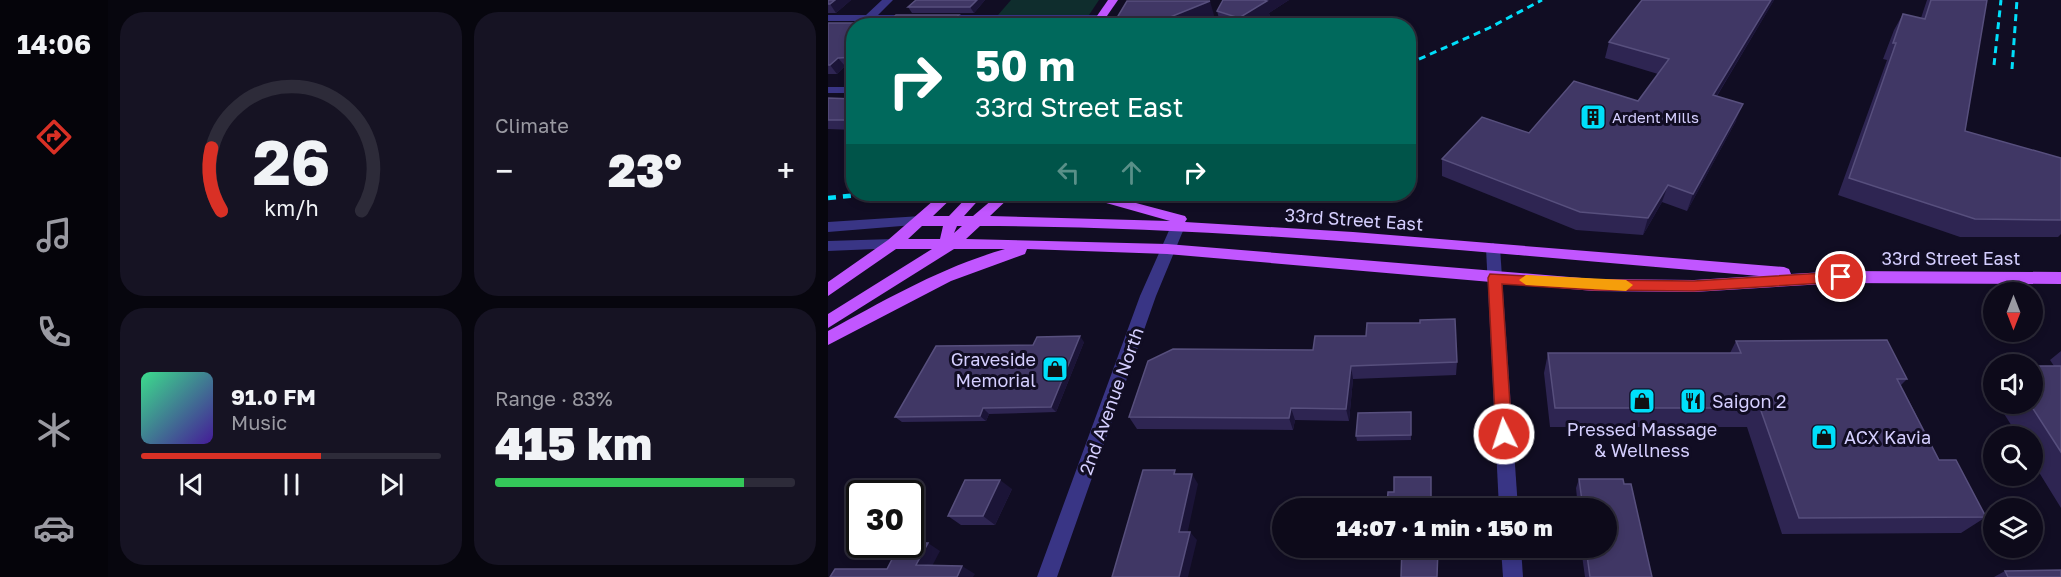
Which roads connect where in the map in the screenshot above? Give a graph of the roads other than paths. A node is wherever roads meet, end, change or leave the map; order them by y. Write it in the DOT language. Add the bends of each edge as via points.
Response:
graph roads {
  1 [pos="888,0"];
  2 [pos="1113,0"];
  3 [pos="828,18"];
  4 [pos="869,18"];
  5 [pos="919,18"];
  6 [pos="1101,18"];
  7 [pos="828,90"];
  8 [pos="846,90"];
  9 [pos="942,201"];
  10 [pos="971,201"];
  11 [pos="999,201"];
  12 [pos="1113,201"];
  13 [pos="954,220"];
  14 [pos="921,221"];
  15 [pos="978,221"];
  16 [pos="1178,226"];
  17 [pos="828,227"];
  18 [pos="1224,228"];
  19 [pos="893,244"];
  20 [pos="951,244"];
  21 [pos="1041,244"];
  22 [pos="828,246"];
  23 [pos="1167,249"];
  24 [pos="1493,249"];
  25 [pos="1841,277"];
  26 [pos="1495,278"];
  27 [pos="2061,278"];
  28 [pos="828,290"];
  29 [pos="828,322"];
  30 [pos="828,339"];
  31 [pos="1508,498"];
  32 [pos="1512,558"];
  33 [pos="1047,577"];
  34 [pos="1513,577"];
  1 -- 4 [label="street"];
  2 -- 6 [label="main road"];
  3 -- 4 [label="street"];
  4 -- 5 [label="street"];
  7 -- 8 [label="street"];
  9 -- 14 [label="main road"];
  10 -- 13 [label="main road"];
  11 -- 15 [label="main road"];
  12 -- 18 [label="main road"];
  13 -- 14 [label="main road, 33rd Street East"];
  13 -- 15 [label="main road, 33rd Street East"];
  13 -- 20 [label="main road" via="947,233 947,242"];
  14 -- 17 [label="street, 33rd Street East"];
  14 -- 19 [label="main road"];
  15 -- 16 [label="main road, 33rd Street East"];
  15 -- 20 [label="main road"];
  16 -- 18 [label="main road, 33rd Street East"];
  16 -- 23 [label="street, 2nd Avenue North"];
  18 -- 24 [label="main road, 33rd Street East"];
  19 -- 20 [label="main road, 33rd Street East"];
  19 -- 22 [label="street, 33rd Street East"];
  19 -- 28 [label="main road"];
  20 -- 21 [label="main road, 33rd Street East"];
  20 -- 29 [label="main road"];
  21 -- 23 [label="main road, 33rd Street East"];
  21 -- 30 [label="main road" via="993,256"];
  23 -- 26 [label="main road, 33rd Street East"];
  23 -- 33 [label="street, 2nd Avenue North"];
  24 -- 25 [label="main road, 33rd Street East"];
  24 -- 26 [label="street"];
  25 -- 26 [label="main road, 33rd Street East" via="1694,286 1594,285"];
  25 -- 27 [label="main road, 33rd Street East"];
  26 -- 31 [label="street"];
  32 -- 34 [label="street"];
}
